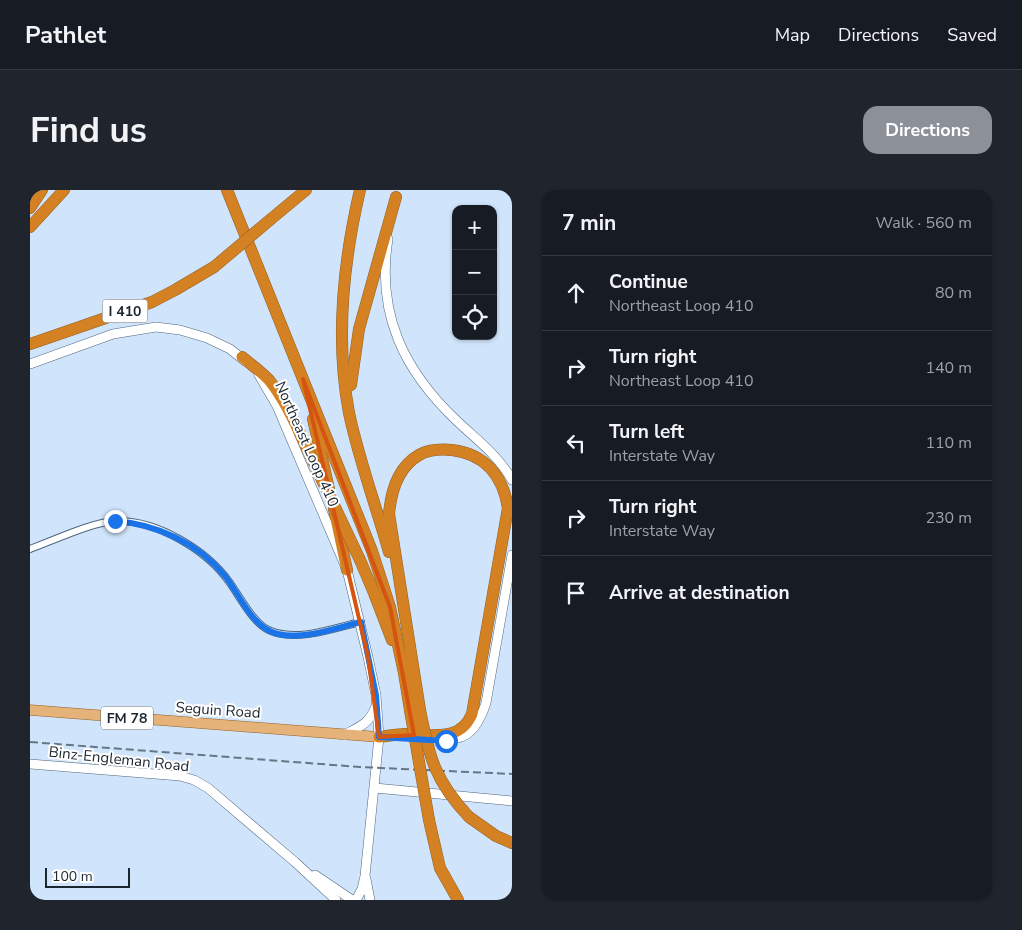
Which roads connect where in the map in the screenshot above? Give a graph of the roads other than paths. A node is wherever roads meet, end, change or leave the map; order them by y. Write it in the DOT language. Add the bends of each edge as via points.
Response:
graph roads {
  1 [pos="42,190"];
  2 [pos="64,190"];
  3 [pos="227,190"];
  4 [pos="233,190"];
  5 [pos="294,190"];
  6 [pos="306,190"];
  7 [pos="360,190"];
  8 [pos="396,193"];
  9 [pos="30,208"];
  10 [pos="271,219"];
  11 [pos="242,226"];
  12 [pos="30,228"];
  13 [pos="30,344"];
  14 [pos="242,357"];
  15 [pos="30,364"];
  16 [pos="303,379"];
  17 [pos="349,411"];
  18 [pos="512,480"];
  19 [pos="30,549"];
  20 [pos="512,554"];
  21 [pos="347,570"];
  22 [pos="401,595"];
  23 [pos="361,622"];
  24 [pos="404,674"];
  25 [pos="376,703"];
  26 [pos="30,710"];
  27 [pos="415,710"];
  28 [pos="344,735"];
  29 [pos="379,737"];
  30 [pos="30,764"];
  31 [pos="375,788"];
  32 [pos="512,801"];
  33 [pos="512,843"];
  34 [pos="295,862"];
  35 [pos="365,876"];
  36 [pos="339,891"];
  37 [pos="456,897"];
  38 [pos="336,900"];
  39 [pos="354,900"];
  40 [pos="370,900"];
  1 -- 9 [label="highway"];
  2 -- 12 [label="highway"];
  3 -- 11 [label="highway"];
  4 -- 11 [label="highway"];
  5 -- 10 [label="highway, I 410"];
  6 -- 10 [label="highway"];
  7 -- 17 [label="highway" via="342,303"];
  8 -- 17 [label="highway" via="359,329"];
  8 -- 18 [label="main road" via="385,272 388,307 398,341 420,381 496,456"];
  10 -- 13 [label="highway, I 410, bridge" via="214,267 183,286 152,302"];
  11 -- 16 [label="highway"];
  14 -- 15 [label="main road, Northeast Loop 410" via="207,338 156,327 113,334"];
  14 -- 21 [label="main road, Northeast Loop 410" via="260,376 277,406"];
  14 -- 24 [label="highway, bridge" via="278,392 306,446 360,560"];
  16 -- 21 [label="highway"];
  16 -- 24 [label="highway" via="372,551 390,607"];
  17 -- 22 [label="highway"];
  19 -- 23 [label="street" via="115,521 141,525 180,540 216,566 258,623 268,630 286,635 308,634"];
  20 -- 29 [label="main road" via="486,703 477,725 470,733 446,741"];
  21 -- 23 [label="main road, Northeast Loop 410"];
  22 -- 27 [label="highway"];
  22 -- 29 [label="highway" via="389,514 390,500 399,476 419,454 432,450 473,455 489,465 497,475 506,494 508,508 472,714 462,729 445,736 404,734"];
  23 -- 25 [label="main road, Northeast Loop 410"];
  24 -- 27 [label="highway"];
  25 -- 28 [label="main road" via="372,717"];
  25 -- 29 [label="main road, Northeast Loop 410"];
  26 -- 28 [label="main road, Seguin Road / FM 78"];
  27 -- 33 [label="highway, bridge" via="435,770 448,792 469,817"];
  27 -- 37 [label="highway, bridge" via="440,868"];
  28 -- 29 [label="main road, FM 78"];
  29 -- 31 [label="main road, Northeast Loop 410"];
  30 -- 34 [label="main road, Binz-Engleman Road" via="180,776 194,780 208,788"];
  31 -- 32 [label="main road"];
  31 -- 35 [label="main road, Northeast Loop 410"];
  34 -- 36 [label="main road, Binz-Engleman Road"];
  34 -- 38 [label="main road, Binz-Engleman Road"];
  35 -- 36 [label="main road" via="350,891"];
  35 -- 39 [label="main road, Northeast Loop 410" via="362,889"];
  35 -- 40 [label="main road"];
  36 -- 39 [label="main road, Binz-Engleman Road"];
}
